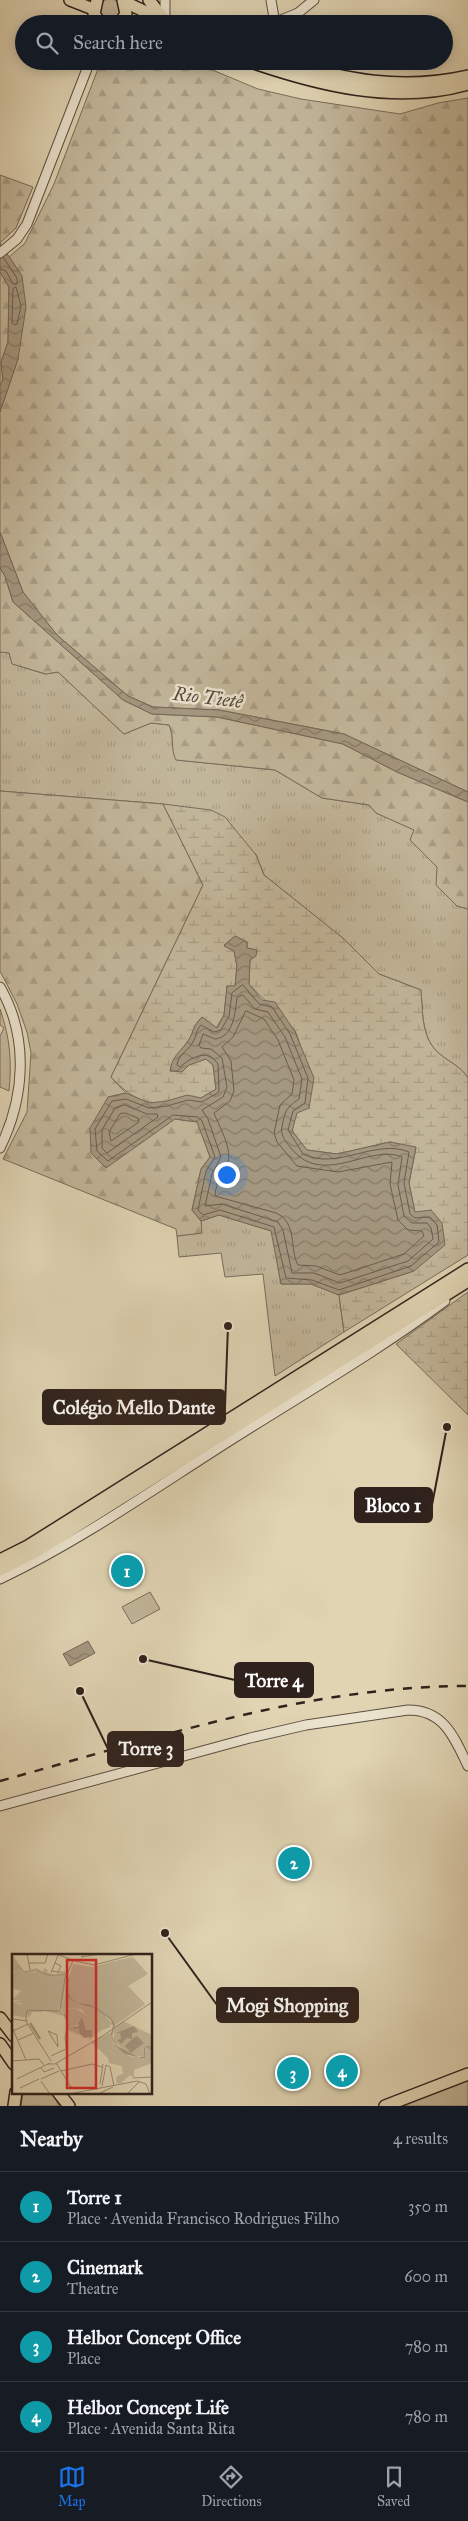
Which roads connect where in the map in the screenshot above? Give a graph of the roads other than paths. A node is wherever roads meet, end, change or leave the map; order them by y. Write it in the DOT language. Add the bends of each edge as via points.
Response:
graph roads {
  1 [pos="70,0"];
  2 [pos="149,0"];
  3 [pos="164,0"];
  4 [pos="272,0"];
  5 [pos="314,0"];
  6 [pos="124,1"];
  7 [pos="95,4"];
  8 [pos="125,15"];
  9 [pos="152,15"];
  10 [pos="161,15"];
  11 [pos="165,15"];
  12 [pos="274,15"];
  13 [pos="293,15"];
  14 [pos="87,70"];
  15 [pos="282,70"];
  16 [pos="312,70"];
  17 [pos="468,76"];
  18 [pos="468,84"];
  19 [pos="0,254"];
  20 [pos="0,987"];
  21 [pos="3,1136"];
  22 [pos="0,1148"];
  23 [pos="468,1269"];
  24 [pos="468,1282"];
  25 [pos="0,1560"];
  26 [pos="0,1570"];
  27 [pos="0,1579"];
  28 [pos="464,1750"];
  29 [pos="468,1766"];
  30 [pos="0,1806"];
  31 [pos="0,2018"];
  32 [pos="12,2033"];
  33 [pos="0,2044"];
  34 [pos="12,2061"];
  35 [pos="468,2074"];
  36 [pos="61,2098"];
  37 [pos="69,2106"];
  38 [pos="386,2106"];
  1 -- 7 [label="main road"];
  2 -- 10 [label="main road"];
  3 -- 11 [label="street"];
  4 -- 12 [label="street"];
  5 -- 13 [label="street"];
  6 -- 8 [label="main road"];
  6 -- 9 [label="main road"];
  14 -- 19 [label="street" via="27,224 17,239"];
  15 -- 18 [label="main road" via="309,81 370,91 427,90"];
  16 -- 17 [label="main road" via="366,82 417,83"];
  20 -- 21 [label="street" via="15,1021 20,1059 17,1104"];
  21 -- 22 [label="street"];
  23 -- 25 [label="main road" via="28,1546"];
  24 -- 26 [label="main road" via="37,1551"];
  24 -- 27 [label="street" via="404,1332 56,1550"];
  28 -- 29 [label="street"];
  28 -- 30 [label="street" via="436,1715 408,1710 306,1725 259,1736"];
  31 -- 32 [label="main road"];
  33 -- 34 [label="main road"];
  35 -- 38 [label="main road"];
  36 -- 37 [label="main road"];
}
